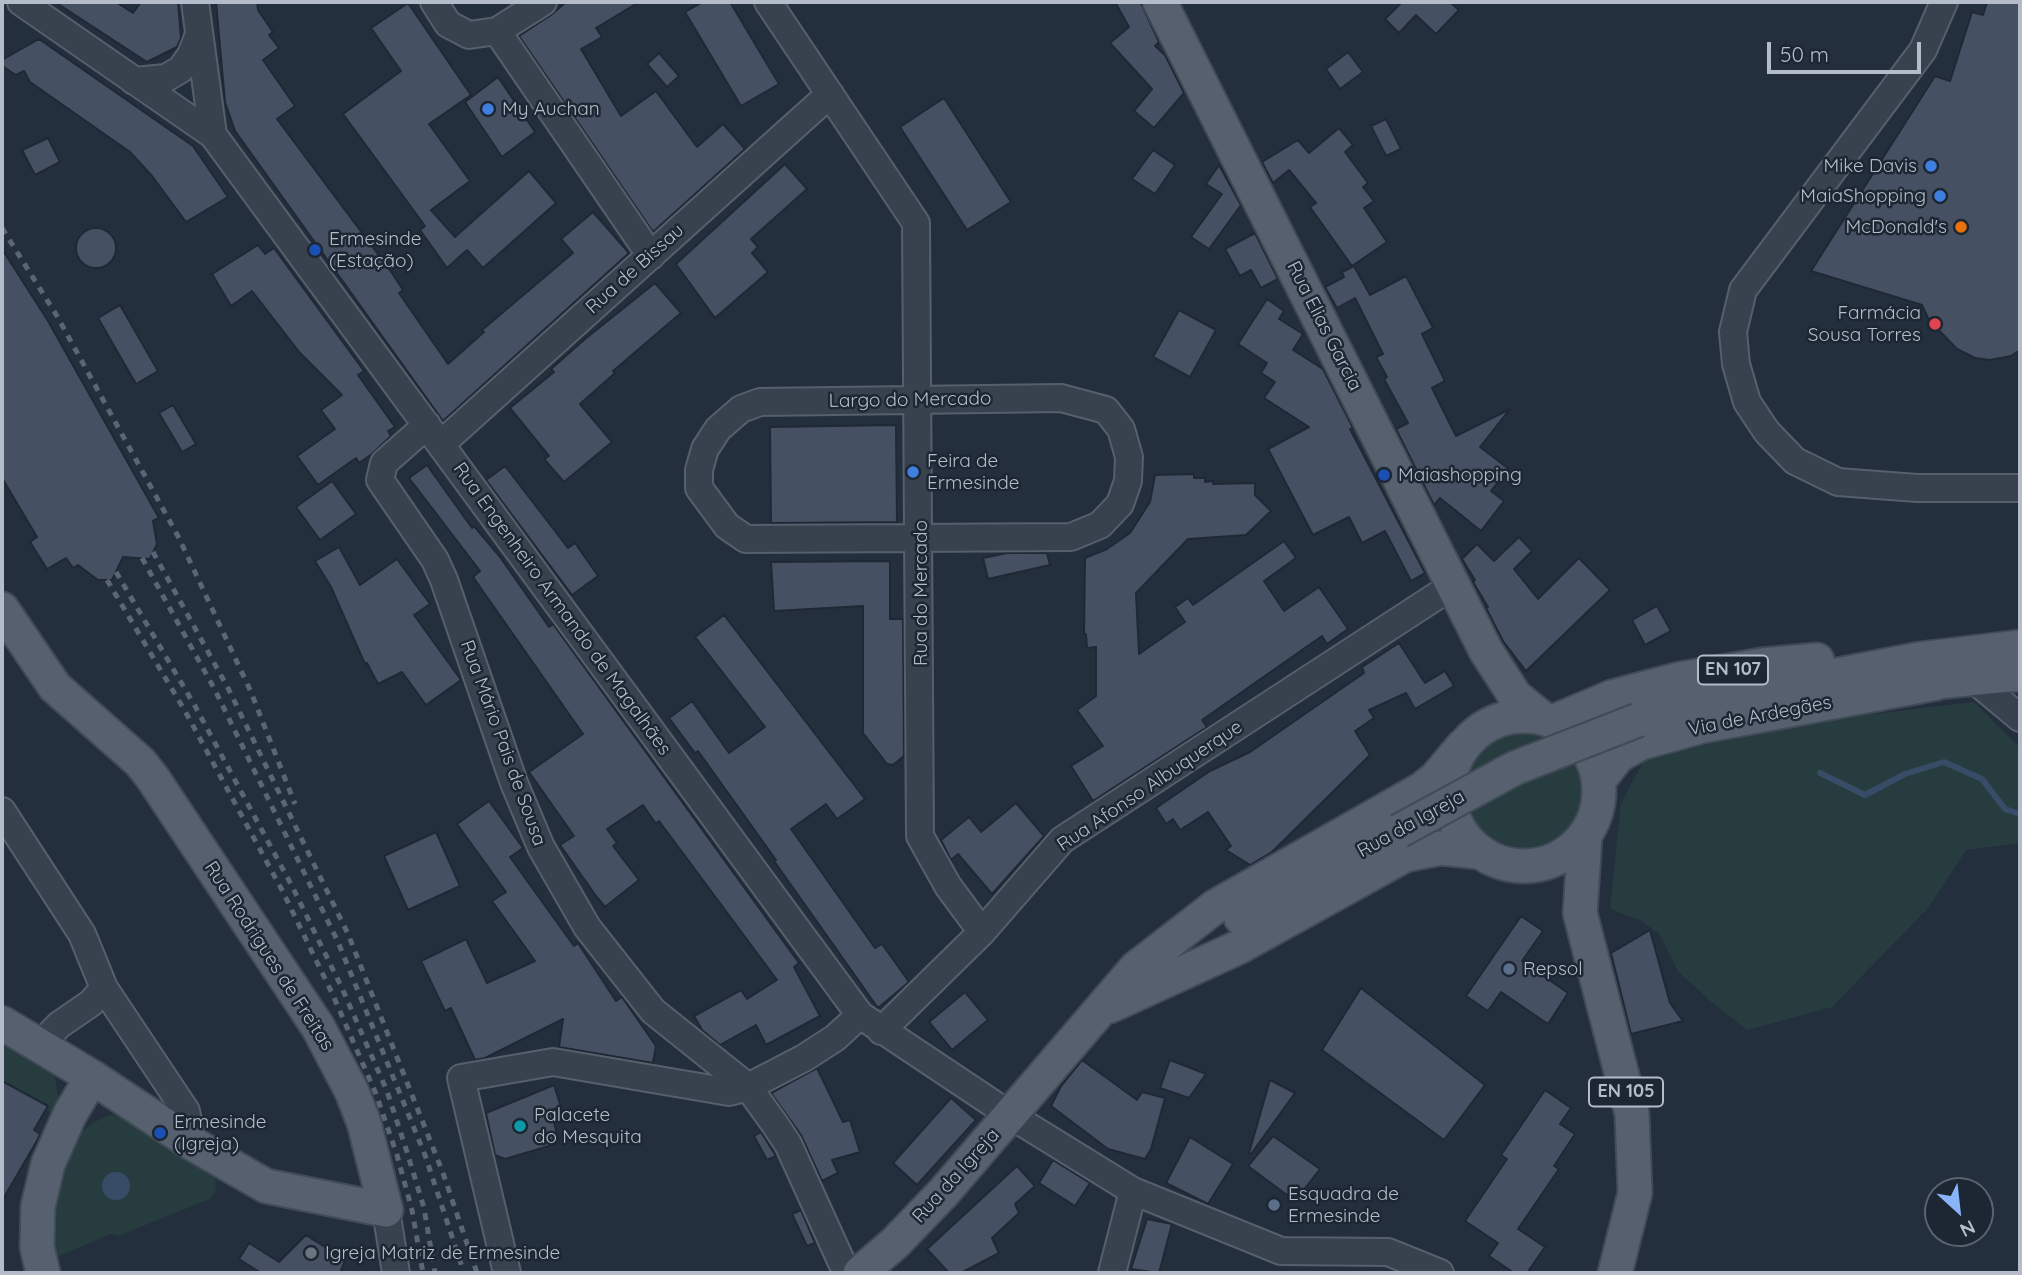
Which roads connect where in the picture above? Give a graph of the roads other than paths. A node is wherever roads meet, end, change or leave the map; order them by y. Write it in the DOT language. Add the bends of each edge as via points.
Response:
graph roads {
  1 [pos="21,2"];
  2 [pos="195,2"];
  3 [pos="434,2"];
  4 [pos="543,2"];
  5 [pos="768,2"];
  6 [pos="1160,2"];
  7 [pos="1944,2"];
  8 [pos="497,31"];
  9 [pos="198,37"];
  10 [pos="134,81"];
  11 [pos="830,94"];
  12 [pos="212,135"];
  13 [pos="650,256"];
  14 [pos="919,399"];
  15 [pos="434,435"];
  16 [pos="2020,488"];
  17 [pos="921,538"];
  18 [pos="1455,584"];
  19 [pos="3,614"];
  20 [pos="2020,647"];
  21 [pos="1486,651"];
  22 [pos="2,653"];
  23 [pos="1929,671"];
  24 [pos="2020,674"];
  25 [pos="1973,679"];
  26 [pos="55,687"];
  27 [pos="1745,693"];
  28 [pos="2020,718"];
  29 [pos="1548,720"];
  30 [pos="1474,737"];
  31 [pos="1599,780"];
  32 [pos="2,811"];
  33 [pos="1585,836"];
  34 [pos="1479,852"];
  35 [pos="1535,866"];
  36 [pos="1580,913"];
  37 [pos="982,932"];
  38 [pos="103,988"];
  39 [pos="1101,1010"];
  40 [pos="2,1023"];
  41 [pos="871,1023"];
  42 [pos="39,1045"];
  43 [pos="698,1049"];
  44 [pos="93,1077"];
  45 [pos="674,1083"];
  46 [pos="748,1087"];
  47 [pos="1010,1115"];
  48 [pos="193,1144"];
  49 [pos="1133,1191"];
  50 [pos="386,1210"];
  51 [pos="851,1268"];
  52 [pos="43,1273"];
  53 [pos="396,1273"];
  54 [pos="507,1273"];
  55 [pos="1112,1273"];
  56 [pos="1440,1273"];
  57 [pos="1615,1273"];
  1 -- 10 [label="street, Rua Engenheiro Armando de Magalhães"];
  2 -- 9 [label="street"];
  3 -- 8 [label="street" via="448,23 469,35"];
  4 -- 8 [label="street"];
  5 -- 11 [label="street, Rua do Mercado"];
  6 -- 18 [label="main road, Rua Elias Garcia"];
  7 -- 16 [label="street" via="1923,50 1744,290 1733,332 1736,364 1747,402 1767,432 1795,461 1838,482"];
  8 -- 13 [label="street"];
  9 -- 10 [label="street" via="181,69 166,78"];
  9 -- 12 [label="street"];
  10 -- 12 [label="street, Rua Engenheiro Armando de Magalhães"];
  11 -- 13 [label="street, Rua de Bissau"];
  11 -- 14 [label="street, Rua do Mercado" via="916,223"];
  12 -- 15 [label="street, Rua Engenheiro Armando de Magalhães"];
  13 -- 15 [label="street, Rua de Bissau"];
  14 -- 17 [label="street, Rua do Mercado"];
  14 -- 17 [label="street, Largo do Mercado" via="1061,398 1084,403 1106,410 1121,429 1129,457 1128,481 1120,504 1100,525 1071,537"];
  14 -- 17 [label="street, Largo do Mercado" via="760,401 741,409 718,429 705,449 699,488 727,526 746,540"];
  15 -- 41 [label="street, Rua Engenheiro Armando de Magalhães"];
  15 -- 43 [label="street, Rua Mário Pais de Sousa" via="384,463 380,480 444,580 541,848 587,927 653,1011"];
  17 -- 37 [label="street, Rua do Mercado" via="920,836 948,886"];
  18 -- 21 [label="main road, Rua Elias Garcia"];
  18 -- 37 [label="street, Rua Afonso Albuquerque" via="1062,841"];
  19 -- 26 [label="main road, Rua Rodrigues de Freitas"];
  20 -- 23 [label="main road, Via de Ardegães / EN 107"];
  21 -- 29 [label="main road, Rua Elias Garcia" via="1515,696"];
  21 -- 30 [label="main road, Rua Elias Garcia"];
  22 -- 26 [label="main road, Rua Rodrigues de Freitas"];
  23 -- 25 [label="main road, Via de Ardegães / EN 107"];
  23 -- 27 [label="main road, Via de Ardegães / EN 107"];
  23 -- 29 [label="main road, Via de Ardegães / EN 107" via="1853,658 1762,665 1680,679"];
  23 -- 31 [label="main road, Via de Ardegães / EN 107" via="1654,739 1619,756"];
  24 -- 25 [label="main road, Via de Ardegães / EN 107"];
  25 -- 28 [label="street"];
  26 -- 50 [label="main road, Rua Rodrigues de Freitas" via="152,777 318,1027 364,1124"];
  27 -- 39 [label="main road, Rua da Igreja / EN 107, bridge" via="1638,720 1515,768 1227,926"];
  29 -- 30 [label="main road" via="1503,719"];
  29 -- 31 [label="main road" via="1579,740 1592,758"];
  30 -- 34 [label="main road" via="1452,768 1448,791 1457,825"];
  30 -- 39 [label="main road, Rua da Igreja" via="1422,789 1216,906 1136,968"];
  31 -- 33 [label="main road, EN 105" via="1599,799"];
  32 -- 38 [label="street" via="82,934"];
  33 -- 35 [label="main road" via="1571,850"];
  33 -- 36 [label="main road, EN 105"];
  34 -- 35 [label="main road" via="1506,865"];
  34 -- 39 [label="main road, Rua da Igreja" via="1441,848 1405,855 1237,948"];
  35 -- 36 [label="main road, EN 105"];
  36 -- 57 [label="main road, EN 105" via="1632,1114 1635,1194"];
  37 -- 41 [label="street, Rua Afonso Albuquerque"];
  38 -- 42 [label="street"];
  38 -- 48 [label="street" via="186,1111"];
  39 -- 47 [label="main road, Rua da Igreja"];
  40 -- 42 [label="main road"];
  41 -- 46 [label="street, Rua Afonso Albuquerque"];
  41 -- 47 [label="street, Rua Engenheiro Armando de Magalhães"];
  42 -- 44 [label="main road"];
  43 -- 45 [label="street"];
  43 -- 46 [label="street, Rua Mário Pais de Sousa"];
  44 -- 48 [label="main road"];
  44 -- 52 [label="main road" via="48,1164 38,1206 37,1247"];
  45 -- 46 [label="street" via="729,1092"];
  45 -- 54 [label="street" via="553,1062 461,1078"];
  46 -- 51 [label="street, Rua Mário Pais de Sousa" via="788,1144"];
  47 -- 49 [label="street, Rua Engenheiro Armando de Magalhães"];
  47 -- 51 [label="main road, Rua da Igreja" via="895,1243"];
  48 -- 50 [label="main road" via="266,1186"];
  49 -- 55 [label="street"];
  49 -- 56 [label="street, Rua Engenheiro Armando de Magalhães" via="1281,1251 1388,1252"];
  50 -- 53 [label="street, Rua Rodrigues de Freitas"];
}
